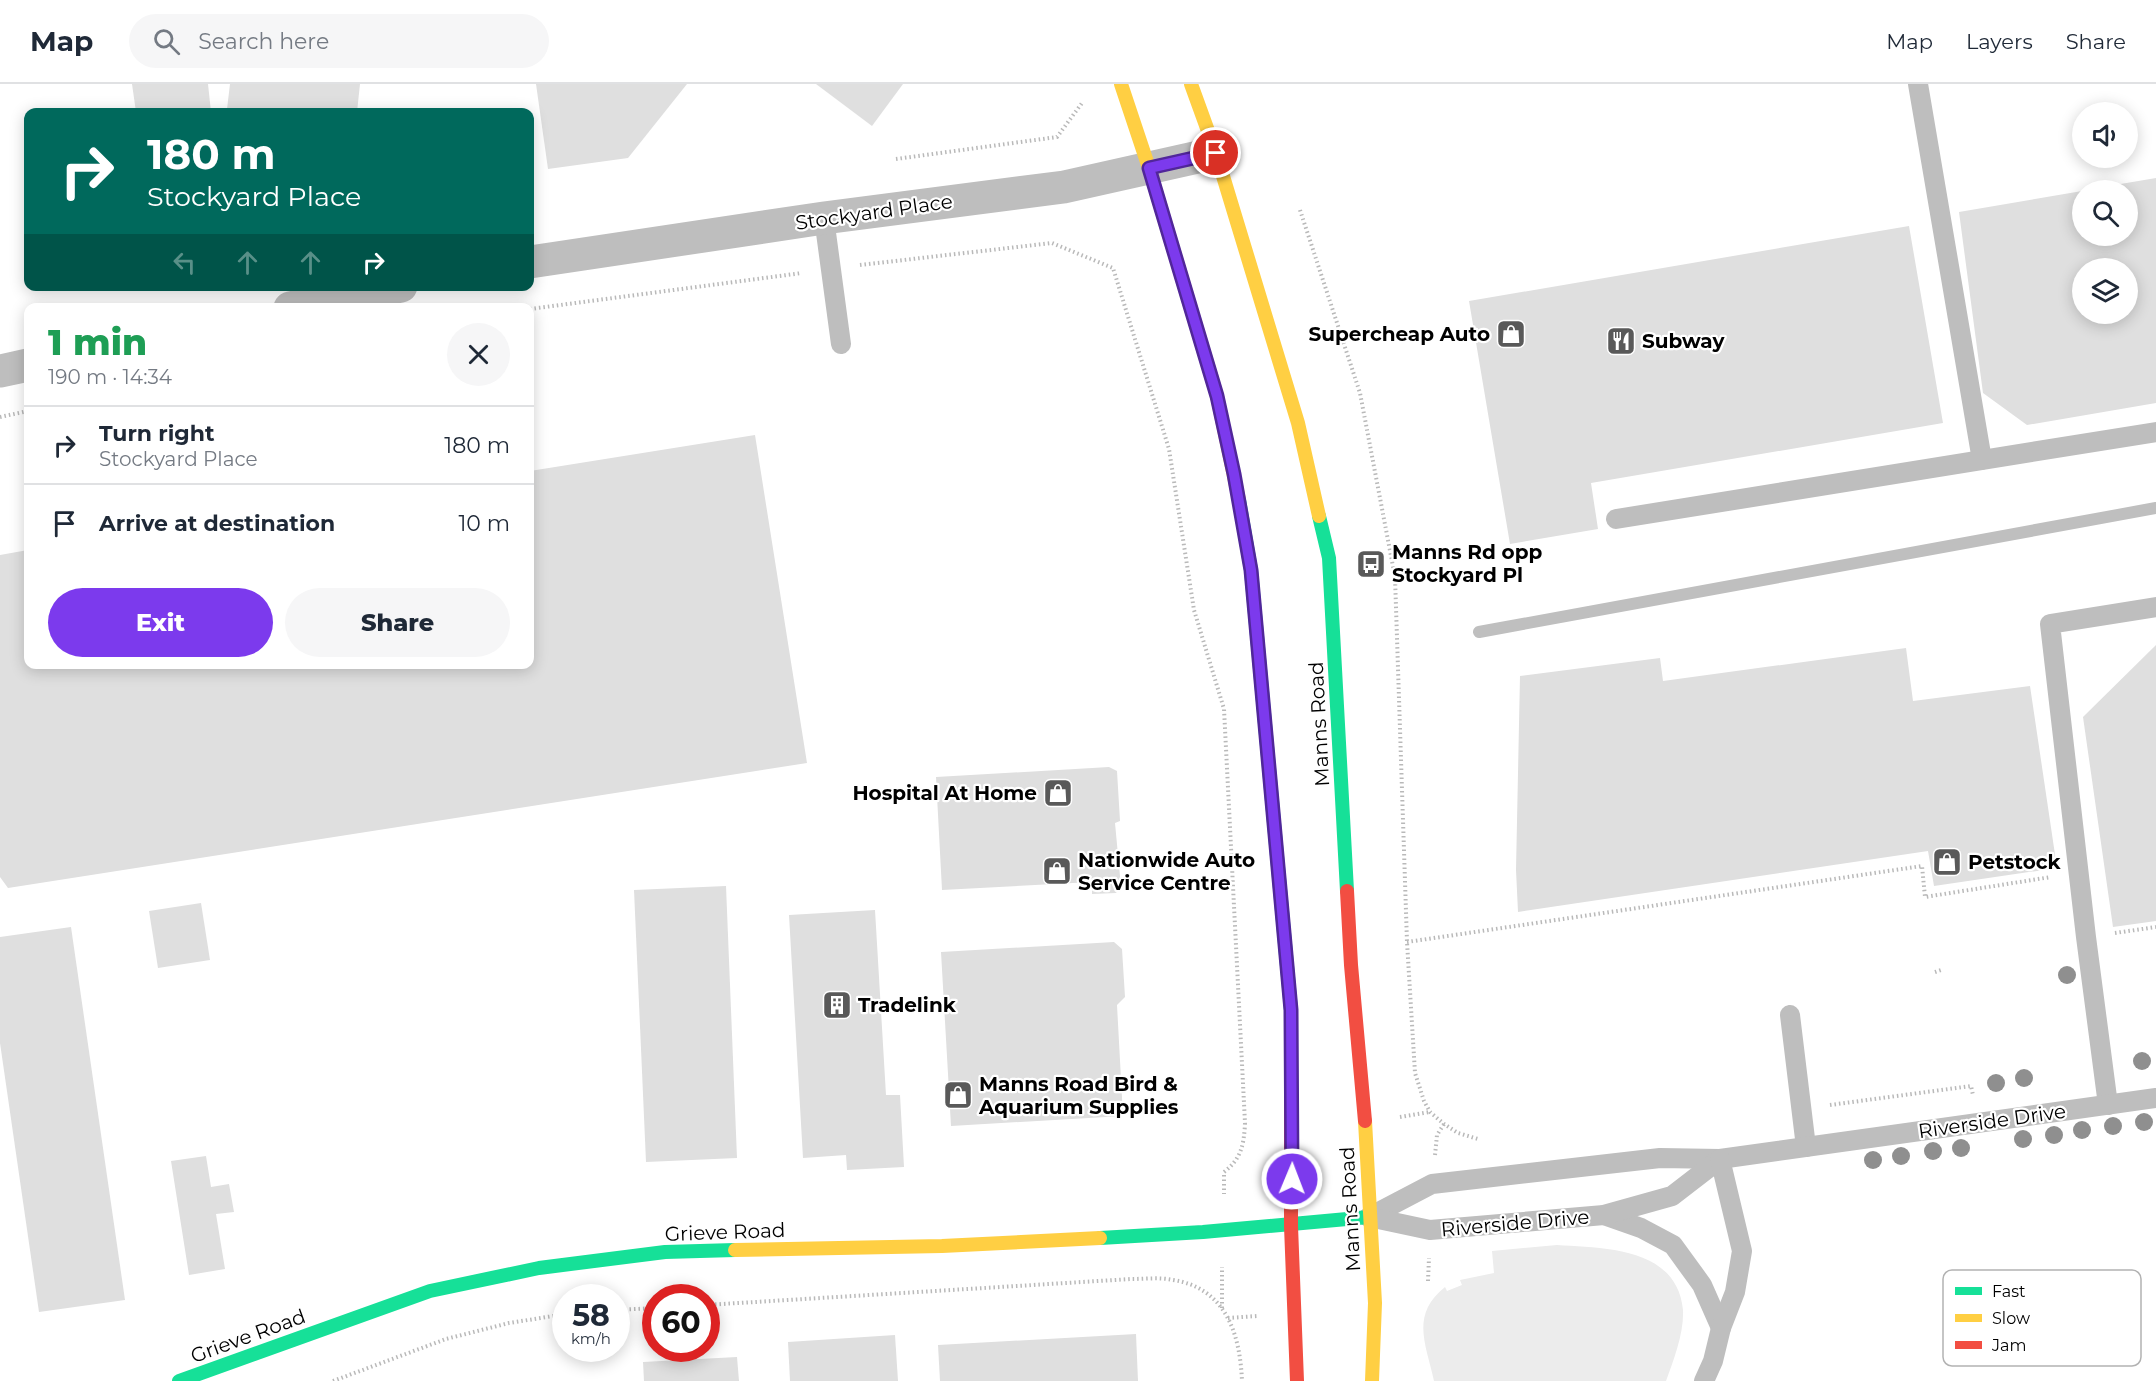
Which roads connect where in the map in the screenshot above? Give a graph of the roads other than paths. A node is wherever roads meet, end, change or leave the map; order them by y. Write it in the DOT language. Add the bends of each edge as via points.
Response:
graph roads {
  1 [pos="1121,84"];
  2 [pos="1191,84"];
  3 [pos="1918,84"];
  4 [pos="1216,153"];
  5 [pos="1149,168"];
  6 [pos="824,218"];
  7 [pos="534,261"];
  8 [pos="376,291"];
  9 [pos="315,303"];
  10 [pos="841,344"];
  11 [pos="24,366"];
  12 [pos="0,371"];
  13 [pos="2156,432"];
  14 [pos="1982,460"];
  15 [pos="1616,519"];
  16 [pos="2156,607"];
  17 [pos="1790,1015"];
  18 [pos="2156,1098"];
  19 [pos="2108,1105"];
  20 [pos="1806,1147"];
  21 [pos="1720,1159"];
  22 [pos="1604,1215"];
  23 [pos="1369,1217"];
  24 [pos="1291,1226"];
  25 [pos="1720,1328"];
  26 [pos="179,1381"];
  27 [pos="1297,1381"];
  28 [pos="1372,1381"];
  29 [pos="1704,1381"];
  1 -- 5 [label="main road"];
  2 -- 4 [label="main road, Manns Road"];
  3 -- 14 [label="lane"];
  4 -- 5 [label="street, Stockyard Place"];
  4 -- 23 [label="main road, Manns Road" via="1298,423 1329,558"];
  5 -- 6 [label="street, Stockyard Place" via="1064,187"];
  5 -- 24 [label="main road" via="1217,396 1251,570 1291,1010"];
  6 -- 7 [label="street, Stockyard Place"];
  6 -- 10 [label="lane"];
  8 -- 9 [label="street"];
  11 -- 12 [label="street"];
  13 -- 14 [label="lane"];
  14 -- 15 [label="lane"];
  16 -- 19 [label="lane" via="2050,624"];
  17 -- 20 [label="lane"];
  18 -- 19 [label="lane, Riverside Drive"];
  19 -- 20 [label="lane, Riverside Drive"];
  20 -- 21 [label="lane, Riverside Drive"];
  21 -- 22 [label="lane, Riverside Drive" via="1672,1196"];
  21 -- 23 [label="lane, Riverside Drive" via="1660,1158 1432,1184"];
  21 -- 25 [label="lane" via="1742,1251 1735,1292"];
  22 -- 23 [label="lane, Riverside Drive" via="1430,1230"];
  22 -- 25 [label="lane" via="1673,1245 1702,1285"];
  23 -- 24 [label="main road, Grieve Road"];
  23 -- 28 [label="main road, Manns Road" via="1375,1303"];
  24 -- 26 [label="main road, Grieve Road" via="942,1246 665,1252 539,1268 430,1291"];
  24 -- 27 [label="main road"];
  25 -- 29 [label="lane"];
}
